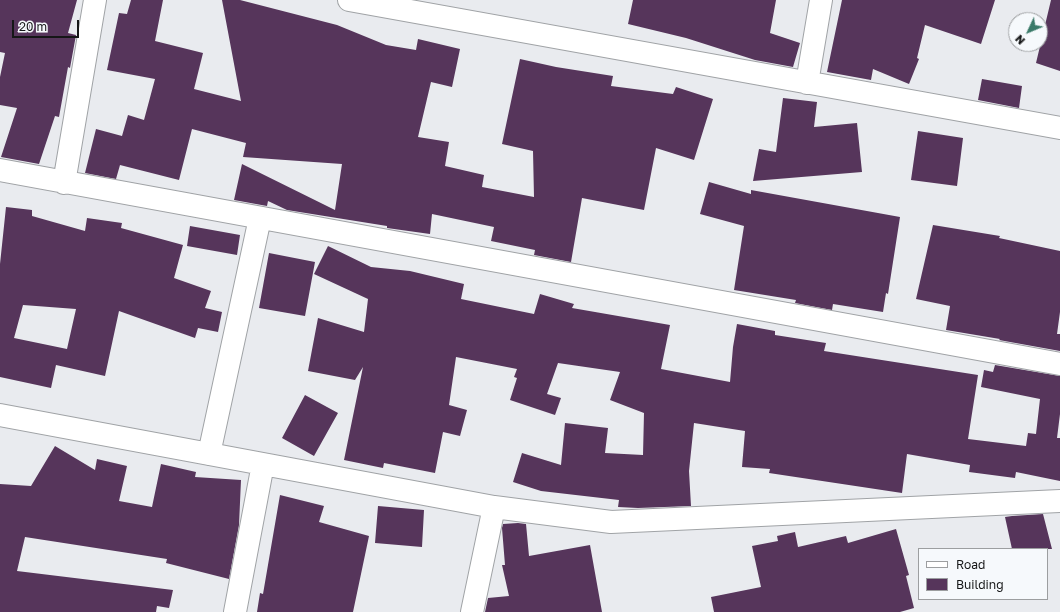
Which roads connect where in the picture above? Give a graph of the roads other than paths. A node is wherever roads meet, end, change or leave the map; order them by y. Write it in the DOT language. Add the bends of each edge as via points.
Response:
graph roads {
  1 [pos="95,0"];
  2 [pos="349,0"];
  3 [pos="821,0"];
  4 [pos="807,83"];
  5 [pos="1060,128"];
  6 [pos="0,170"];
  7 [pos="64,183"];
  8 [pos="260,218"];
  9 [pos="1060,364"];
  10 [pos="0,415"];
  11 [pos="209,454"];
  12 [pos="263,464"];
  13 [pos="1060,501"];
  14 [pos="494,507"];
  15 [pos="235,612"];
  16 [pos="472,612"];
  1 -- 7 [label="street"];
  2 -- 4 [label="street"];
  3 -- 4 [label="street"];
  4 -- 5 [label="street"];
  6 -- 7 [label="street"];
  7 -- 8 [label="street"];
  8 -- 9 [label="street"];
  8 -- 11 [label="street"];
  10 -- 11 [label="street"];
  11 -- 12 [label="street"];
  12 -- 14 [label="street"];
  12 -- 15 [label="street"];
  13 -- 14 [label="street" via="611,522"];
  14 -- 16 [label="street"];
}
